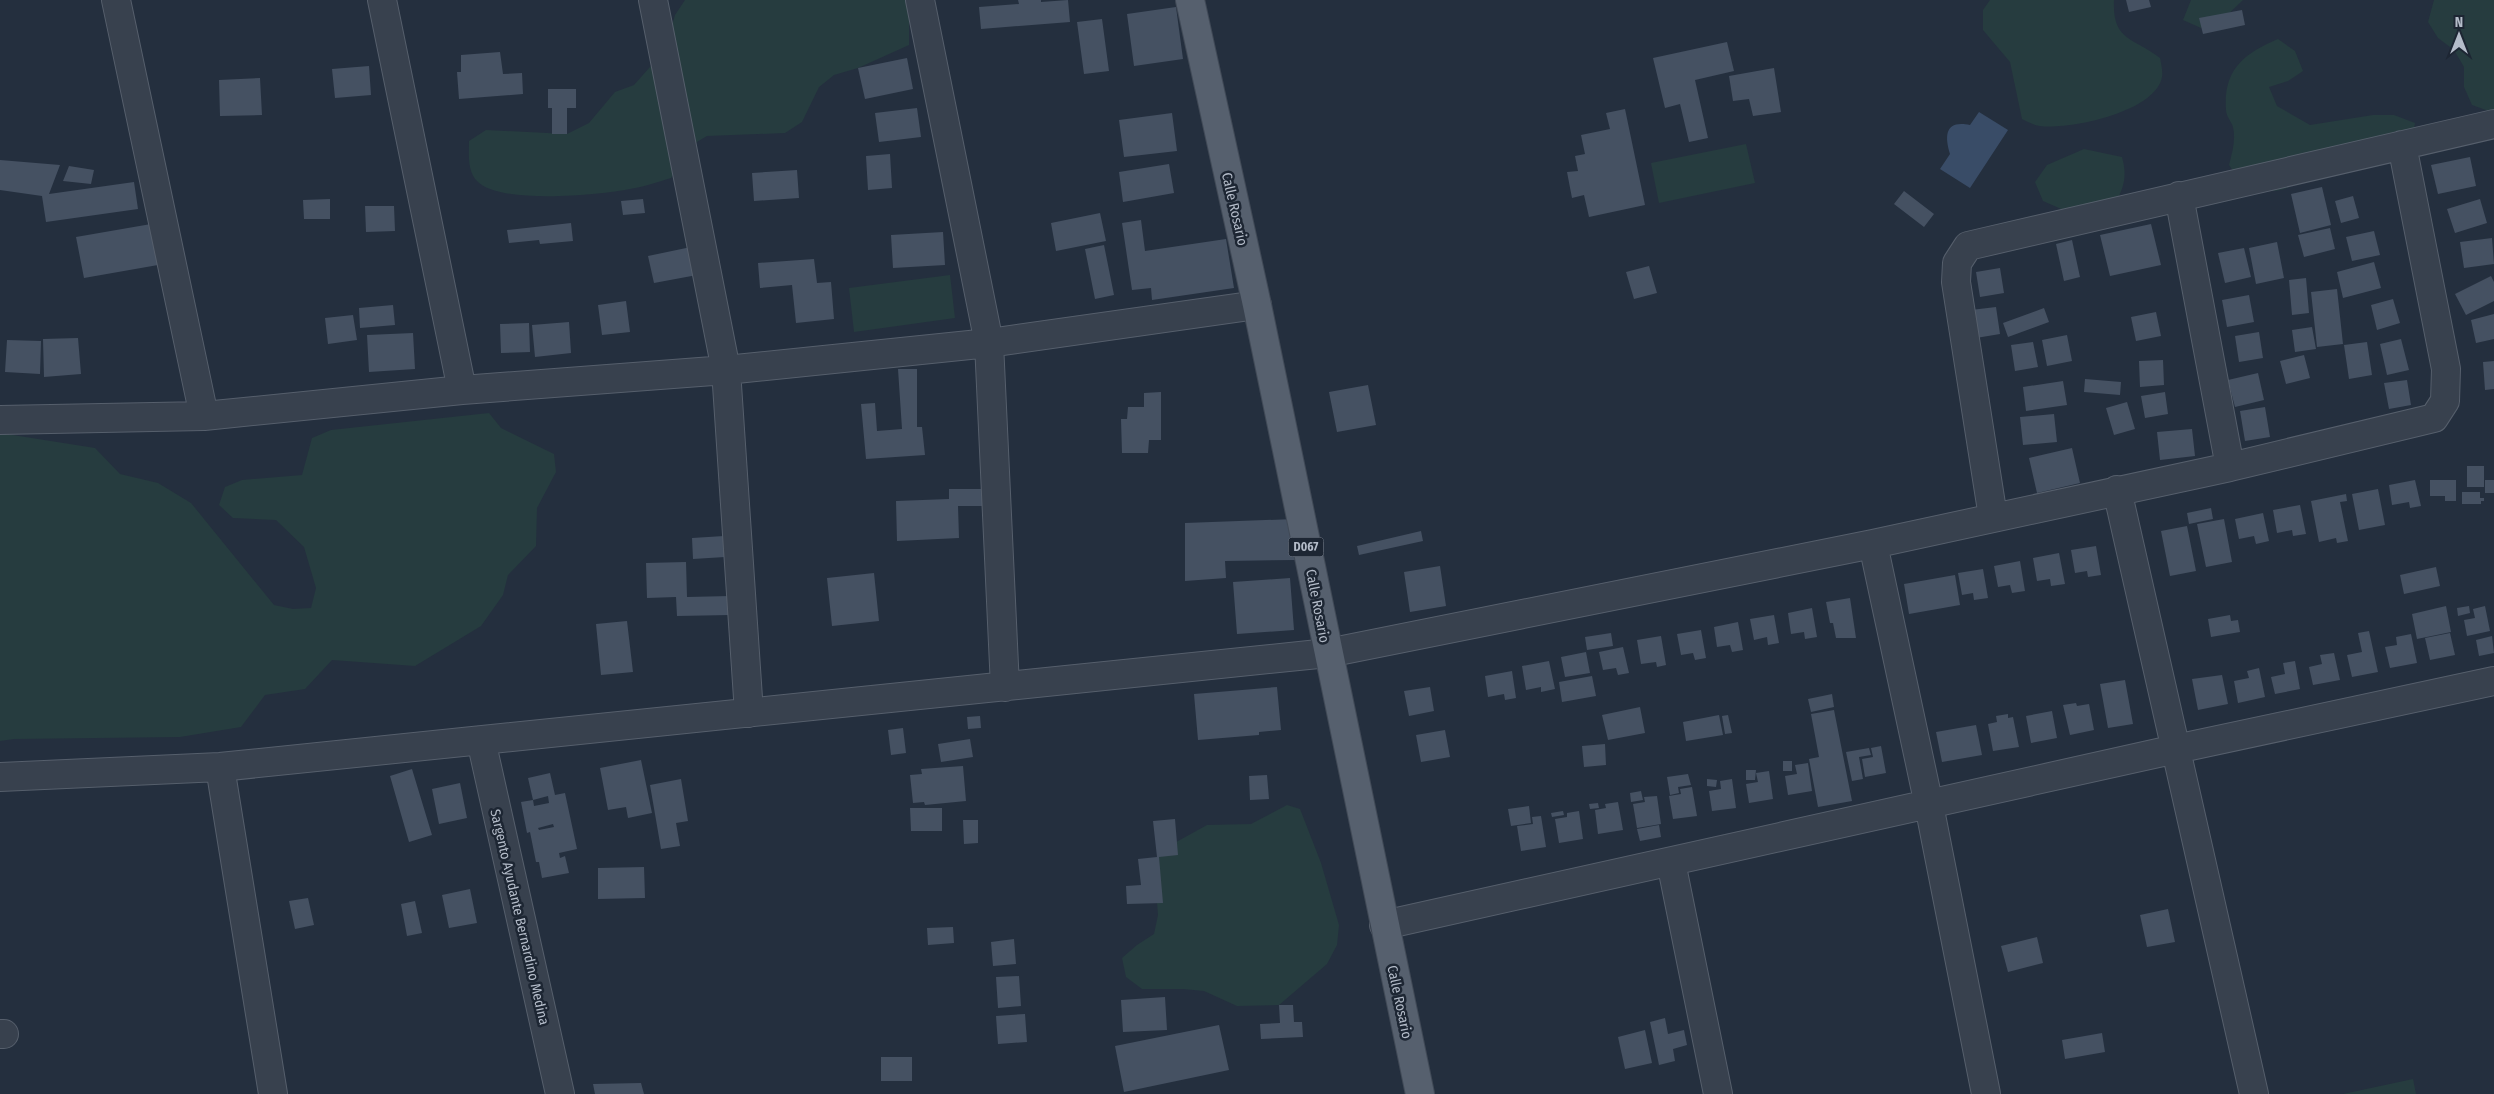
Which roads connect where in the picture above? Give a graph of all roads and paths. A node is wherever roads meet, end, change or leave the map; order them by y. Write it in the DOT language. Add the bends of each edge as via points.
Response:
graph roads {
  1 [pos="116,0"];
  2 [pos="382,0"];
  3 [pos="653,0"];
  4 [pos="920,0"];
  5 [pos="1190,0"];
  6 [pos="2494,124"];
  7 [pos="2402,145"];
  8 [pos="2179,196"];
  9 [pos="1257,305"];
  10 [pos="989,343"];
  11 [pos="726,370"];
  12 [pos="462,390"];
  13 [pos="204,416"];
  14 [pos="0,420"];
  15 [pos="2230,467"];
  16 [pos="2117,490"];
  17 [pos="1993,517"];
  18 [pos="1873,544"];
  19 [pos="1328,654"];
  20 [pos="2494,681"];
  21 [pos="1005,687"];
  22 [pos="749,713"];
  23 [pos="481,740"];
  24 [pos="2176,749"];
  25 [pos="220,767"];
  26 [pos="0,777"];
  27 [pos="1929,805"];
  28 [pos="1671,862"];
  29 [pos="1384,925"];
  30 [pos="273,1094"];
  31 [pos="560,1094"];
  32 [pos="1420,1094"];
  33 [pos="1718,1094"];
  34 [pos="1986,1094"];
  35 [pos="2254,1094"];
  1 -- 13 [label="street"];
  2 -- 12 [label="street"];
  3 -- 11 [label="street"];
  4 -- 10 [label="street"];
  5 -- 9 [label="main road, Calle Rosario / D067"];
  6 -- 7 [label="street"];
  7 -- 8 [label="street"];
  7 -- 15 [label="street" via="2446,369 2445,401 2434,418"];
  8 -- 15 [label="street"];
  8 -- 17 [label="street" via="1968,246 1957,263 1956,282"];
  9 -- 10 [label="street"];
  9 -- 19 [label="main road, Calle Rosario / D067"];
  10 -- 11 [label="street"];
  10 -- 21 [label="street"];
  11 -- 12 [label="street"];
  11 -- 22 [label="street"];
  12 -- 13 [label="street"];
  13 -- 14 [label="street"];
  15 -- 16 [label="street"];
  16 -- 17 [label="street"];
  16 -- 24 [label="street"];
  17 -- 18 [label="street"];
  18 -- 19 [label="street"];
  18 -- 27 [label="street"];
  19 -- 21 [label="street"];
  19 -- 29 [label="main road, Calle Rosario / D067"];
  20 -- 24 [label="street"];
  21 -- 22 [label="street"];
  22 -- 23 [label="street"];
  23 -- 25 [label="street"];
  23 -- 31 [label="street, Sargento Ayudante Bernardino Medina"];
  24 -- 27 [label="street"];
  24 -- 35 [label="street"];
  25 -- 26 [label="street"];
  25 -- 30 [label="street"];
  27 -- 28 [label="street"];
  27 -- 34 [label="street"];
  28 -- 29 [label="street"];
  28 -- 33 [label="street"];
  29 -- 32 [label="main road, Calle Rosario / D067"];
}
